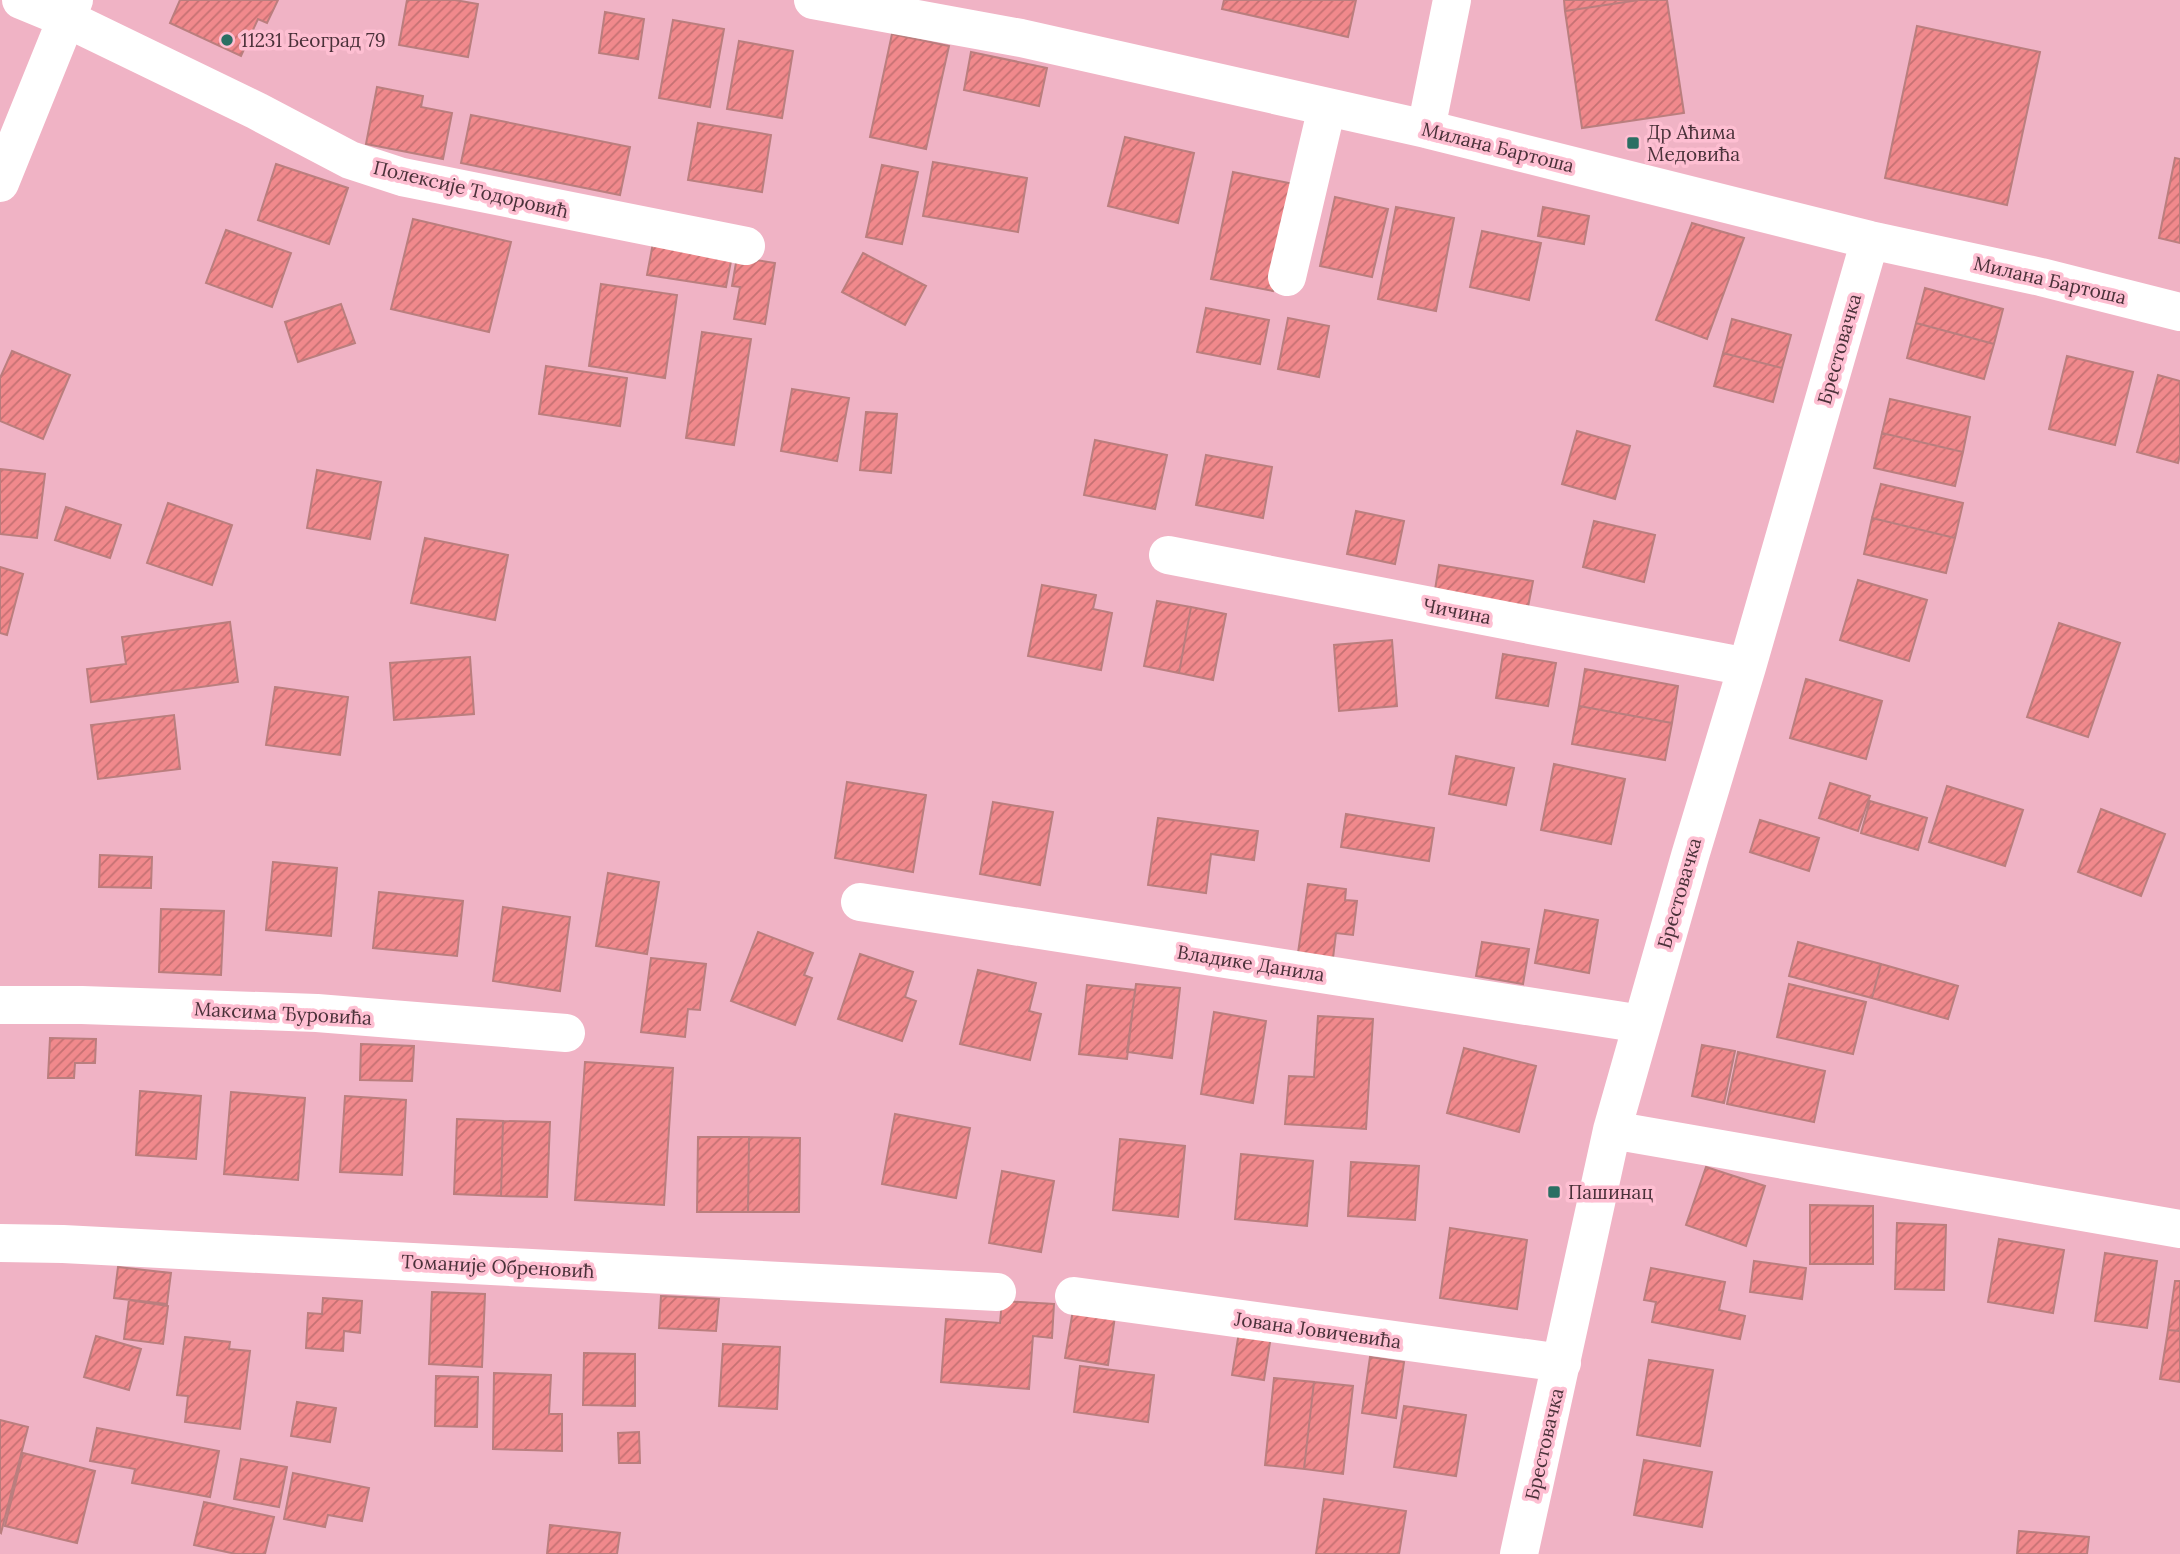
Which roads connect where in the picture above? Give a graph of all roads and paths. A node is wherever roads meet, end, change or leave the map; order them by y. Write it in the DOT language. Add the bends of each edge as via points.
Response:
graph roads {
  1 [pos="21,0"];
  2 [pos="813,0"];
  3 [pos="1452,0"];
  4 [pos="70,10"];
  5 [pos="1327,107"];
  6 [pos="1426,129"];
  7 [pos="0,183"];
  8 [pos="1870,240"];
  9 [pos="746,246"];
  10 [pos="1287,277"];
  11 [pos="2180,312"];
  12 [pos="1168,555"];
  13 [pos="1747,667"];
  14 [pos="860,902"];
  15 [pos="0,1005"];
  16 [pos="1642,1024"];
  17 [pos="566,1033"];
  18 [pos="1612,1129"];
  19 [pos="2180,1229"];
  20 [pos="0,1243"];
  21 [pos="997,1292"];
  22 [pos="1074,1296"];
  23 [pos="1562,1363"];
  24 [pos="1519,1554"];
  1 -- 4 [label="street, Полексије Тодоровић"];
  2 -- 5 [label="street, Милана Бартоша" via="1021,38"];
  3 -- 6 [label="street"];
  4 -- 7 [label="street"];
  4 -- 9 [label="street, Полексије Тодоровић" via="350,160 402,177"];
  5 -- 6 [label="street, Милана Бартоша"];
  5 -- 10 [label="street"];
  6 -- 8 [label="street, Милана Бартоша"];
  8 -- 11 [label="street, Милана Бартоша"];
  8 -- 13 [label="street, Брестовачка"];
  12 -- 13 [label="street, Чичина"];
  13 -- 16 [label="street, Брестовачка"];
  14 -- 16 [label="street, Владике Данила"];
  15 -- 17 [label="street, Максима Ђуровића" via="317,1013"];
  16 -- 18 [label="street, Брестовачка"];
  18 -- 19 [label="street"];
  18 -- 23 [label="street, Брестовачка"];
  20 -- 21 [label="street, Томаније Обреновић"];
  22 -- 23 [label="street, Јована Јовичевића"];
  23 -- 24 [label="street, Брестовачка"];
}
